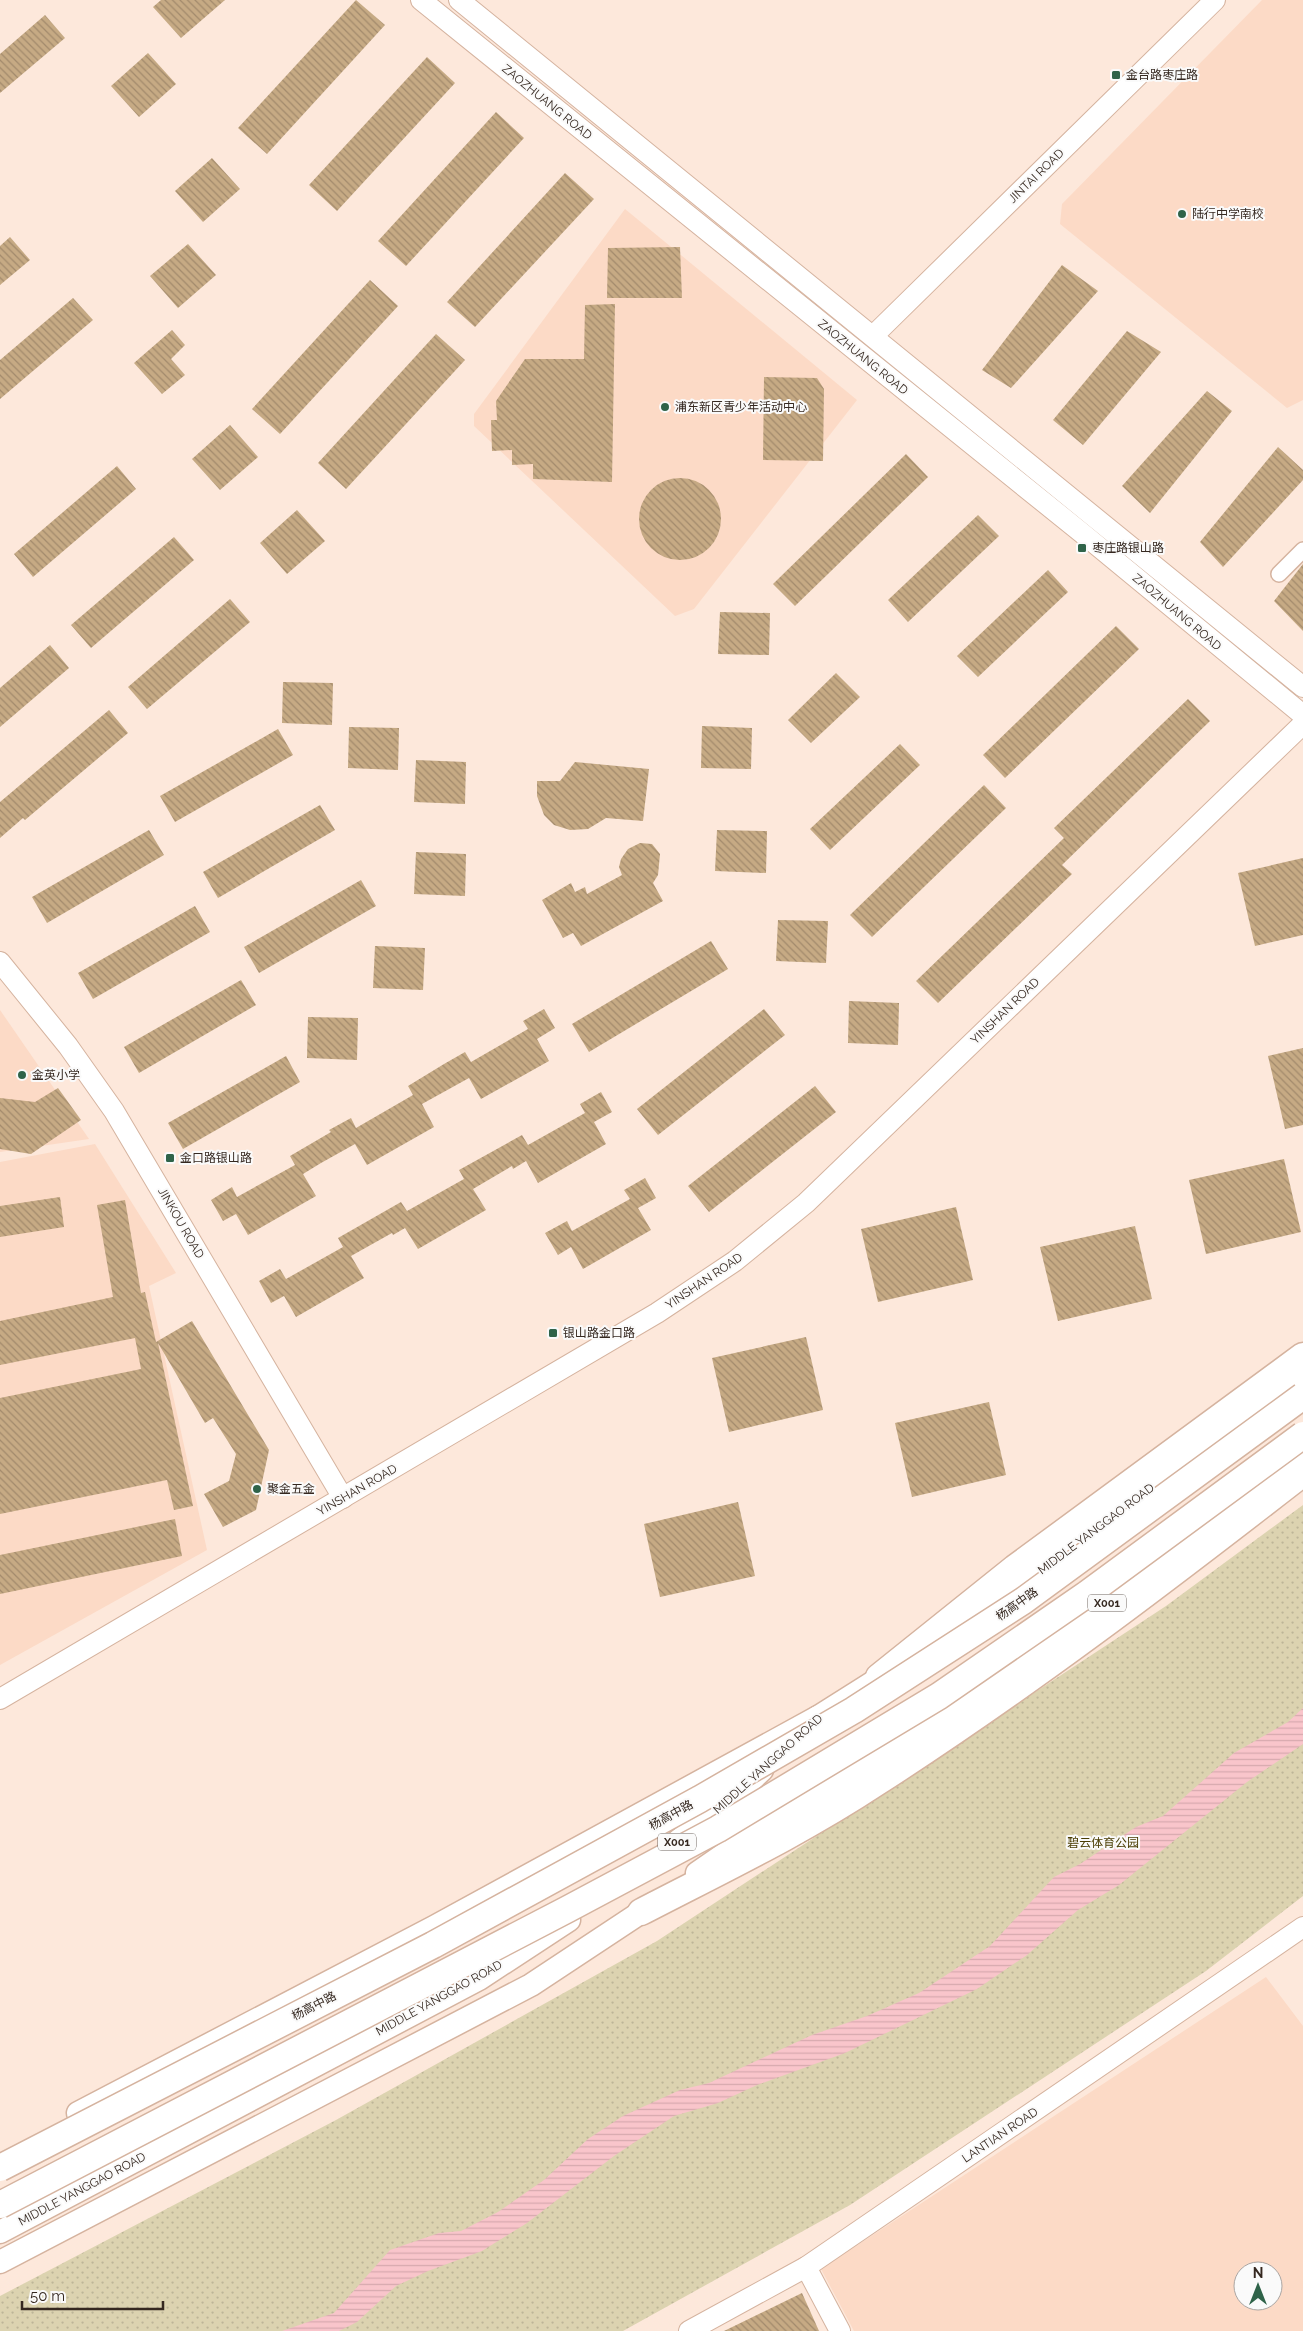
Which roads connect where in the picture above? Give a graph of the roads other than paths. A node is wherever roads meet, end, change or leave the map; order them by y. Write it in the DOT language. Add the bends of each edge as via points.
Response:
graph roads {
  1 [pos="420,0"];
  2 [pos="459,0"];
  3 [pos="1215,0"];
  4 [pos="873,336"];
  5 [pos="857,352"];
  6 [pos="1303,550"];
  7 [pos="1279,574"];
  8 [pos="1303,687"];
  9 [pos="1303,715"];
  10 [pos="1303,724"];
  11 [pos="0,962"];
  12 [pos="1303,1356"];
  13 [pos="1303,1375"];
  14 [pos="1303,1396"];
  15 [pos="1303,1436"];
  16 [pos="1303,1455"];
  17 [pos="1303,1473"];
  18 [pos="342,1498"];
  19 [pos="879,1678"];
  20 [pos="0,1699"];
  21 [pos="818,1716"];
  22 [pos="641,1912"];
  23 [pos="1303,1927"];
  24 [pos="0,2154"];
  25 [pos="0,2168"];
  26 [pos="0,2205"];
  27 [pos="0,2232"];
  28 [pos="0,2262"];
  29 [pos="806,2267"];
  30 [pos="689,2331"];
  31 [pos="840,2331"];
  1 -- 5 [label="street, ZAOZHUANG ROAD"];
  2 -- 4 [label="street, ZAOZHUANG ROAD"];
  3 -- 4 [label="street, JINTAI ROAD"];
  4 -- 5 [label="street, JINTAI ROAD"];
  4 -- 8 [label="street, ZAOZHUANG ROAD"];
  5 -- 9 [label="street, ZAOZHUANG ROAD"];
  6 -- 7 [label="street"];
  10 -- 18 [label="street, YINSHAN ROAD" via="806,1203 735,1262 658,1313"];
  11 -- 18 [label="street, JINKOU ROAD" via="68,1046 114,1111"];
  12 -- 19 [label="highway" via="1016,1568"];
  13 -- 19 [label="main road, MIDDLE YANGGAO ROAD / X001" via="965,1626"];
  14 -- 25 [label="highway, 杨高中路 / X001, bridge" via="1023,1601 854,1710 700,1799 433,1945"];
  15 -- 26 [label="highway, X001, bridge" via="1088,1594 939,1696 718,1829"];
  16 -- 22 [label="main road, X001" via="1029,1661 906,1743 768,1824"];
  17 -- 22 [label="highway" via="1043,1669 875,1784 767,1847"];
  18 -- 20 [label="street, YINSHAN ROAD"];
  19 -- 21 [label="main road, MIDDLE YANGGAO ROAD / X001"];
  21 -- 24 [label="main road, X001" via="434,1927"];
  21 -- 27 [label="main road, MIDDLE YANGGAO ROAD / X001" via="727,1803 595,1903 478,1979"];
  22 -- 28 [label="main road, X001" via="531,1985"];
  23 -- 29 [label="street, LANTIAN ROAD"];
  29 -- 30 [label="street, LANTIAN ROAD"];
  29 -- 31 [label="street"];
}
